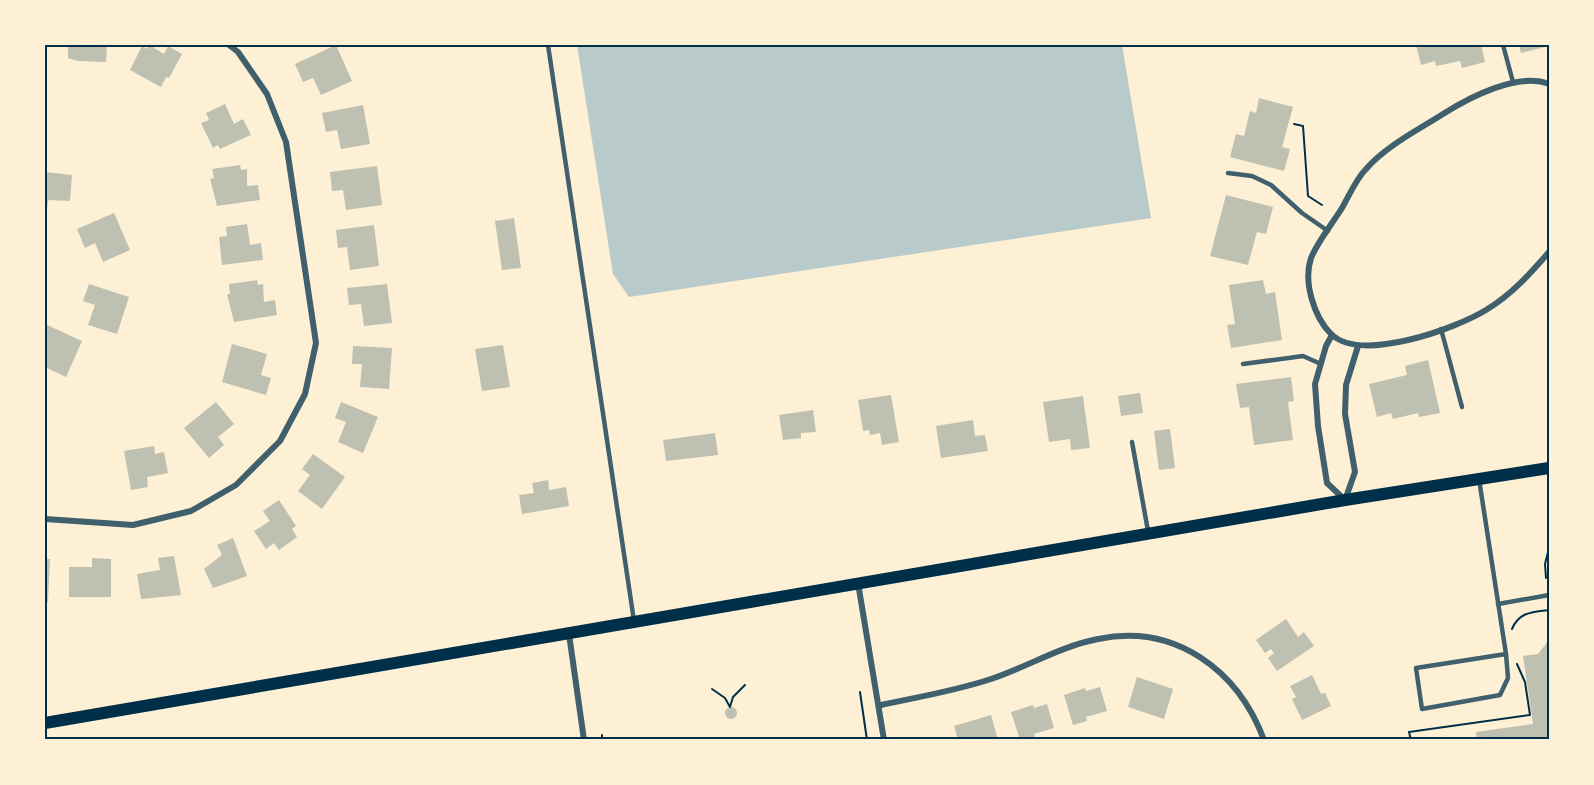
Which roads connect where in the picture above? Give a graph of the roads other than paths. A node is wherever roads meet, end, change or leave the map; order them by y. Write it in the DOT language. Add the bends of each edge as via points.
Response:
graph roads {
  1 [pos="230,45"];
  2 [pos="548,45"];
  3 [pos="1503,45"];
  4 [pos="1513,82"];
  5 [pos="1549,84"];
  6 [pos="1228,173"];
  7 [pos="1328,231"];
  8 [pos="1549,252"];
  9 [pos="1441,328"];
  10 [pos="1332,335"];
  11 [pos="1358,346"];
  12 [pos="1243,364"];
  13 [pos="1321,364"];
  14 [pos="1462,407"];
  15 [pos="1132,442"];
  16 [pos="1549,468"];
  17 [pos="1479,479"];
  18 [pos="1345,500"];
  19 [pos="45,519"];
  20 [pos="1149,534"];
  21 [pos="858,584"];
  22 [pos="1549,595"];
  23 [pos="1498,604"];
  24 [pos="634,621"];
  25 [pos="568,633"];
  26 [pos="1506,654"];
  27 [pos="880,705"];
  28 [pos="45,723"];
  29 [pos="584,740"];
  30 [pos="884,740"];
  31 [pos="1264,740"];
  1 -- 19 [label="street" via="267,94 286,142 316,343 305,394 280,441 244,478 191,511 133,525"];
  2 -- 24 [label="lane"];
  3 -- 4 [label="lane"];
  4 -- 5 [label="street" via="1539,80"];
  4 -- 7 [label="street" via="1452,109 1365,169"];
  6 -- 7 [label="lane" via="1252,176 1271,185"];
  7 -- 10 [label="street" via="1311,259 1309,285 1316,311"];
  8 -- 9 [label="street" via="1522,284 1485,311"];
  9 -- 11 [label="street" via="1381,346"];
  9 -- 14 [label="lane"];
  10 -- 11 [label="street"];
  10 -- 13 [label="street"];
  11 -- 18 [label="street" via="1346,385 1345,414 1355,472"];
  12 -- 13 [label="lane" via="1303,356"];
  13 -- 18 [label="street" via="1315,384 1321,458 1327,483"];
  15 -- 20 [label="lane"];
  16 -- 17 [label="main road"];
  17 -- 18 [label="main road"];
  17 -- 23 [label="lane"];
  18 -- 20 [label="main road"];
  20 -- 21 [label="main road"];
  21 -- 24 [label="main road"];
  21 -- 27 [label="street"];
  22 -- 23 [label="lane"];
  23 -- 26 [label="lane"];
  24 -- 25 [label="main road"];
  25 -- 28 [label="main road"];
  25 -- 29 [label="street"];
  26 -- 26 [label="lane" via="1416,668 1422,709 1500,695 1508,678"];
  27 -- 30 [label="street"];
  27 -- 31 [label="street" via="989,679 1089,640 1142,637 1181,647 1225,675 1254,712"];
}
